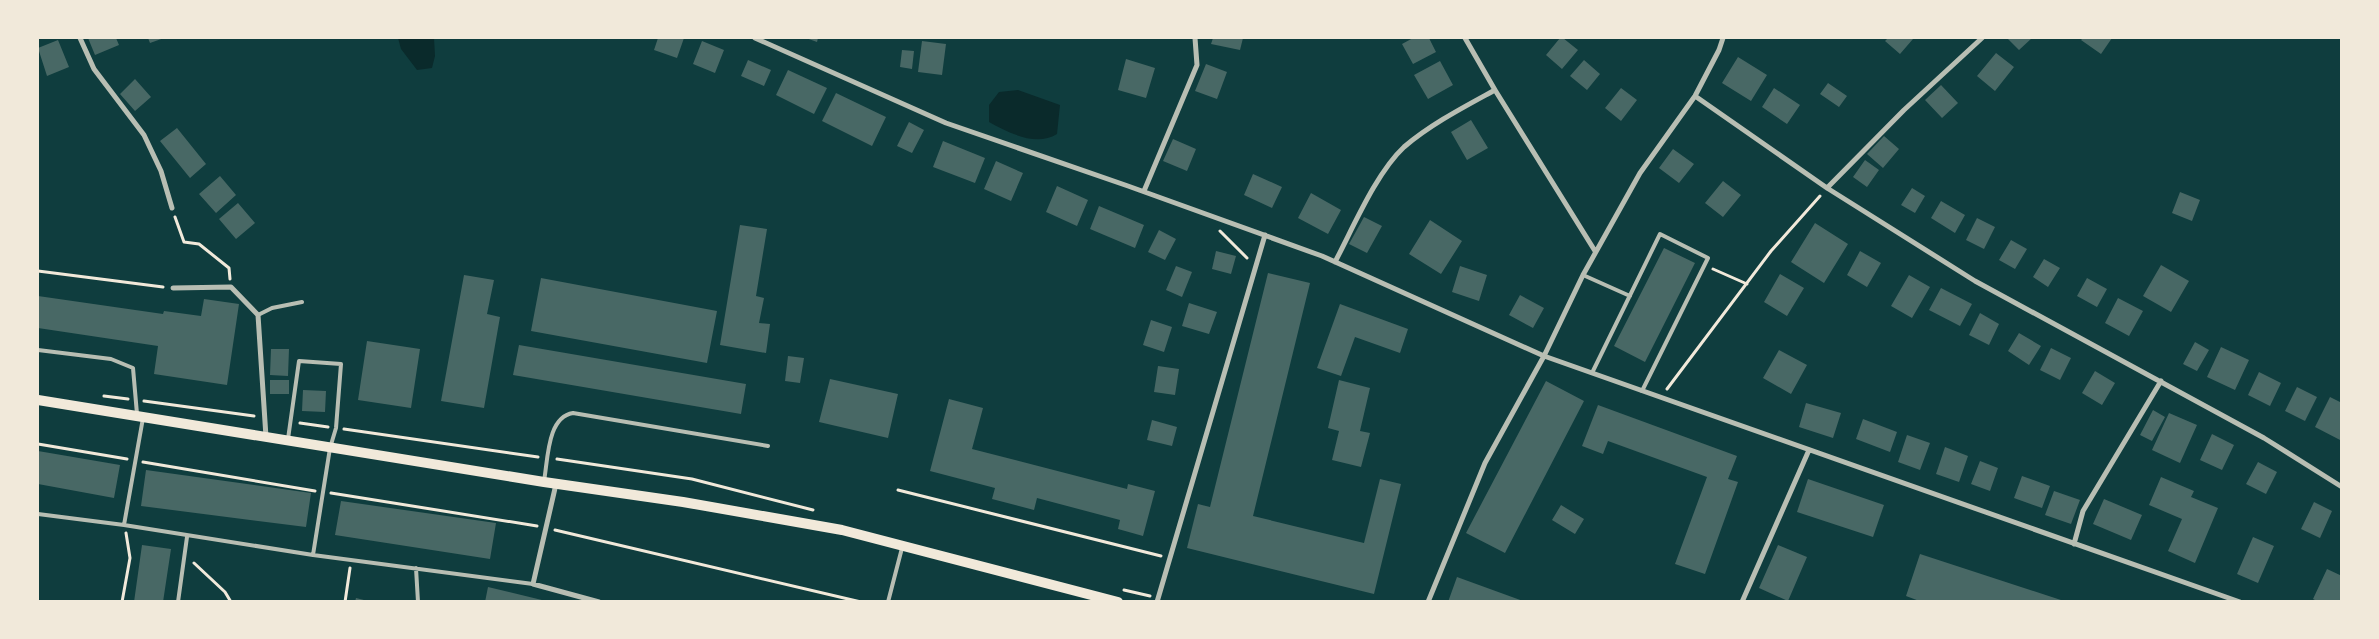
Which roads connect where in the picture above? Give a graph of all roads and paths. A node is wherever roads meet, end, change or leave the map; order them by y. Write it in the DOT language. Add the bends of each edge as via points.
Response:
graph roads {
  1 [pos="80,38"];
  2 [pos="755,38"];
  3 [pos="1195,38"];
  4 [pos="1466,38"];
  5 [pos="1723,38"];
  6 [pos="1982,38"];
  7 [pos="1495,90"];
  8 [pos="1695,96"];
  9 [pos="1827,188"];
  10 [pos="1144,191"];
  11 [pos="172,208"];
  12 [pos="1218,230"];
  13 [pos="1265,235"];
  14 [pos="1595,251"];
  15 [pos="1335,262"];
  16 [pos="1705,265"];
  17 [pos="1255,268"];
  18 [pos="38,271"];
  19 [pos="1582,275"];
  20 [pos="1747,284"];
  21 [pos="231,287"];
  22 [pos="173,288"];
  23 [pos="1630,296"];
  24 [pos="302,302"];
  25 [pos="258,315"];
  26 [pos="38,350"];
  27 [pos="1544,356"];
  28 [pos="1592,374"];
  29 [pos="2162,381"];
  30 [pos="1642,391"];
  31 [pos="1661,398"];
  32 [pos="38,400"];
  33 [pos="140,417"];
  34 [pos="266,438"];
  35 [pos="288,441"];
  36 [pos="38,444"];
  37 [pos="768,446"];
  38 [pos="330,448"];
  39 [pos="1809,450"];
  40 [pos="136,461"];
  41 [pos="544,482"];
  42 [pos="556,484"];
  43 [pos="2342,487"];
  44 [pos="898,490"];
  45 [pos="323,492"];
  46 [pos="38,514"];
  47 [pos="124,525"];
  48 [pos="546,527"];
  49 [pos="187,537"];
  50 [pos="2074,544"];
  51 [pos="903,546"];
  52 [pos="185,553"];
  53 [pos="313,555"];
  54 [pos="1169,558"];
  55 [pos="352,560"];
  56 [pos="416,568"];
  57 [pos="533,584"];
  58 [pos="1098,599"];
  59 [pos="122,602"];
  60 [pos="178,602"];
  61 [pos="231,602"];
  62 [pos="345,602"];
  63 [pos="418,602"];
  64 [pos="599,602"];
  65 [pos="861,602"];
  66 [pos="888,602"];
  67 [pos="1118,602"];
  68 [pos="1157,602"];
  69 [pos="1428,602"];
  70 [pos="1742,602"];
  71 [pos="2240,602"];
  1 -- 11 [label="street" via="94,69 144,135 161,171"];
  2 -- 10 [label="street" via="946,123"];
  3 -- 10 [label="street" via="1197,65"];
  4 -- 7 [label="street"];
  5 -- 8 [label="street" via="1720,50"];
  6 -- 9 [label="street" via="1904,110"];
  7 -- 14 [label="street"];
  7 -- 15 [label="street" via="1403,148 1378,180"];
  8 -- 9 [label="street"];
  8 -- 14 [label="street" via="1640,173"];
  9 -- 20 [label="path" via="1771,251"];
  9 -- 29 [label="street" via="1975,281"];
  10 -- 13 [label="street"];
  11 -- 21 [label="path" via="184,242 199,244 229,268"];
  12 -- 17 [label="path"];
  13 -- 15 [label="street"];
  13 -- 17 [label="street"];
  14 -- 19 [label="street"];
  15 -- 27 [label="street"];
  16 -- 20 [label="path"];
  16 -- 23 [label="lane" via="1708,258 1660,234"];
  16 -- 30 [label="lane"];
  17 -- 54 [label="street"];
  18 -- 22 [label="path"];
  19 -- 23 [label="lane"];
  19 -- 27 [label="street"];
  20 -- 31 [label="path"];
  21 -- 22 [label="street"];
  21 -- 25 [label="street"];
  23 -- 28 [label="lane"];
  24 -- 25 [label="lane" via="272,308"];
  25 -- 34 [label="street"];
  26 -- 33 [label="lane" via="111,359 133,368"];
  27 -- 28 [label="street"];
  27 -- 69 [label="street" via="1485,463"];
  28 -- 30 [label="street"];
  29 -- 43 [label="street" via="2264,438"];
  29 -- 50 [label="street" via="2083,511"];
  30 -- 31 [label="street"];
  31 -- 39 [label="street"];
  32 -- 33 [label="main road"];
  33 -- 34 [label="main road"];
  33 -- 40 [label="lane"];
  34 -- 35 [label="main road"];
  35 -- 38 [label="main road"];
  35 -- 38 [label="lane" via="299,361 342,364 336,428"];
  36 -- 40 [label="path"];
  37 -- 41 [label="lane" via="565,414 558,420 553,434"];
  38 -- 41 [label="main road"];
  38 -- 45 [label="lane"];
  39 -- 50 [label="street"];
  39 -- 70 [label="street"];
  40 -- 45 [label="path"];
  40 -- 47 [label="lane"];
  41 -- 42 [label="main road"];
  42 -- 48 [label="street"];
  42 -- 51 [label="main road" via="842,530"];
  44 -- 54 [label="path"];
  45 -- 48 [label="path"];
  45 -- 53 [label="lane"];
  46 -- 47 [label="lane"];
  47 -- 49 [label="lane"];
  47 -- 59 [label="path" via="130,558"];
  48 -- 57 [label="street"];
  48 -- 65 [label="path"];
  49 -- 52 [label="lane"];
  49 -- 53 [label="lane"];
  50 -- 71 [label="street"];
  51 -- 58 [label="main road"];
  51 -- 66 [label="lane"];
  52 -- 60 [label="lane"];
  52 -- 61 [label="path"];
  53 -- 55 [label="lane"];
  54 -- 68 [label="street"];
  55 -- 56 [label="lane"];
  55 -- 62 [label="path"];
  56 -- 57 [label="lane"];
  56 -- 63 [label="lane"];
  57 -- 64 [label="street"];
  58 -- 67 [label="main road"];
}
